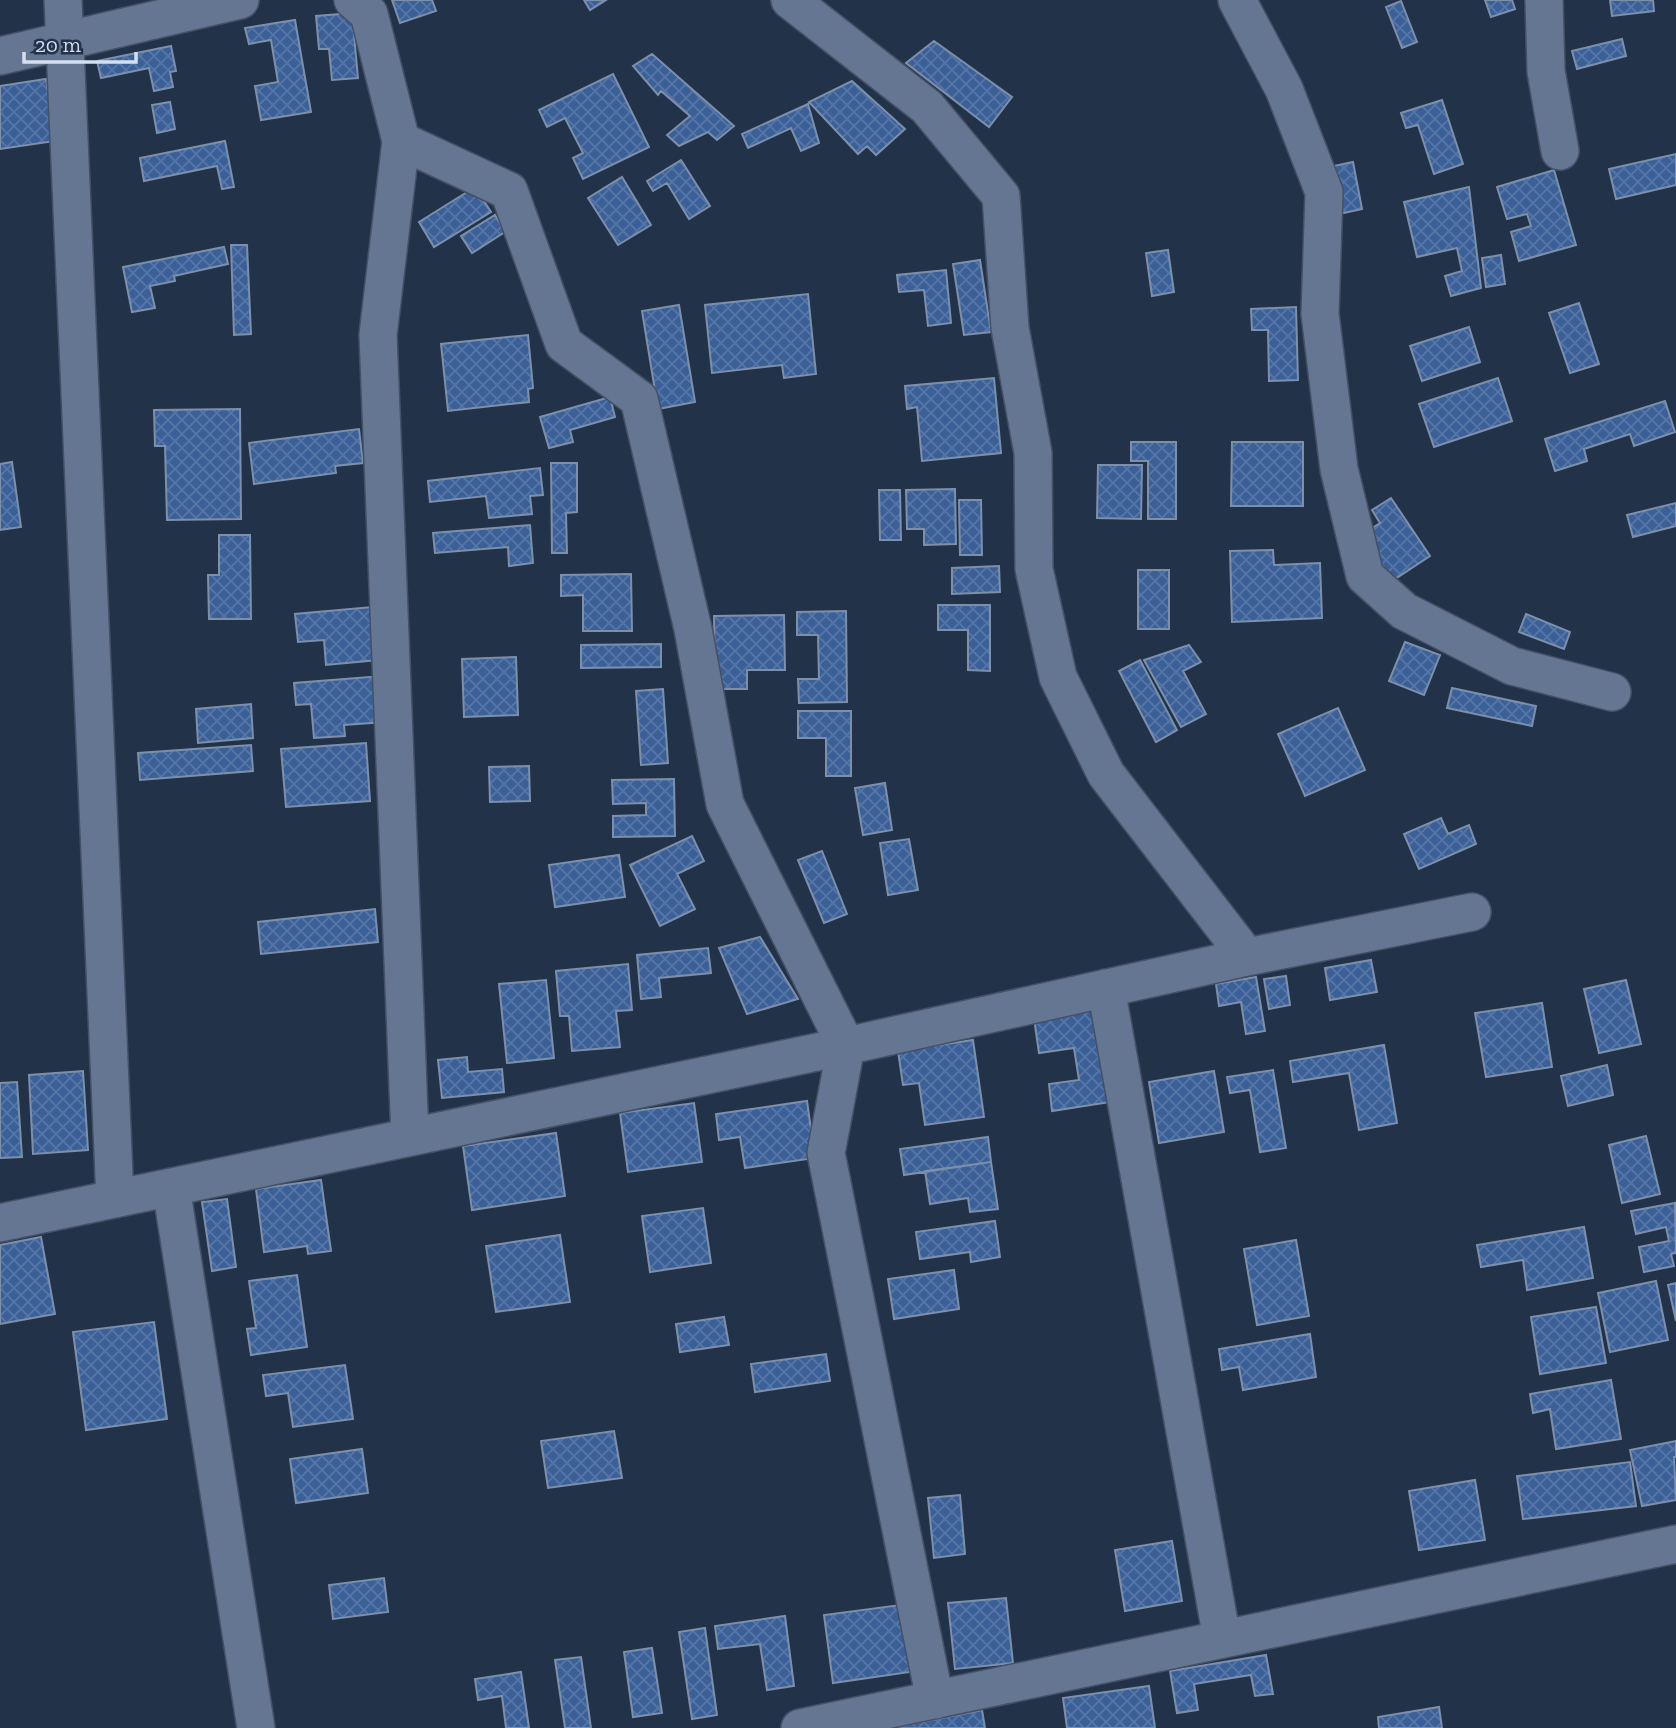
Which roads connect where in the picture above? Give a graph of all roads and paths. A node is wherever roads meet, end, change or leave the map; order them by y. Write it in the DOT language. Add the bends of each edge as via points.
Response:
graph roads {
  1 [pos="63,0"];
  2 [pos="240,0"];
  3 [pos="353,0"];
  4 [pos="790,0"];
  5 [pos="1237,0"];
  6 [pos="1545,0"];
  7 [pos="64,41"];
  8 [pos="0,56"];
  9 [pos="401,141"];
  10 [pos="1560,151"];
  11 [pos="1612,692"];
  12 [pos="1472,912"];
  13 [pos="1247,957"];
  14 [pos="1106,988"];
  15 [pos="846,1046"];
  16 [pos="410,1137"];
  17 [pos="172,1187"];
  18 [pos="115,1199"];
  19 [pos="0,1223"];
  20 [pos="1676,1544"];
  21 [pos="1222,1639"];
  22 [pos="935,1700"];
  23 [pos="256,1728"];
  24 [pos="800,1728"];
  1 -- 7 [label="street"];
  2 -- 7 [label="street"];
  3 -- 9 [label="street" via="369,14"];
  4 -- 13 [label="street" via="927,107 1001,196 1010,328 1033,453 1034,569 1058,677 1106,774"];
  5 -- 11 [label="street" via="1283,89 1324,192 1320,314 1339,469 1365,576 1404,611 1512,666"];
  6 -- 10 [label="street" via="1546,71"];
  7 -- 8 [label="street"];
  7 -- 18 [label="street"];
  9 -- 15 [label="street" via="509,191 564,344 639,399 693,629 725,804"];
  9 -- 16 [label="street" via="377,335"];
  12 -- 13 [label="street"];
  13 -- 14 [label="street"];
  14 -- 15 [label="street"];
  14 -- 21 [label="street"];
  15 -- 16 [label="street"];
  15 -- 22 [label="street" via="826,1153"];
  16 -- 17 [label="street"];
  17 -- 18 [label="street"];
  17 -- 23 [label="street"];
  18 -- 19 [label="street"];
  20 -- 21 [label="street"];
  21 -- 22 [label="street"];
  22 -- 24 [label="street"];
}
